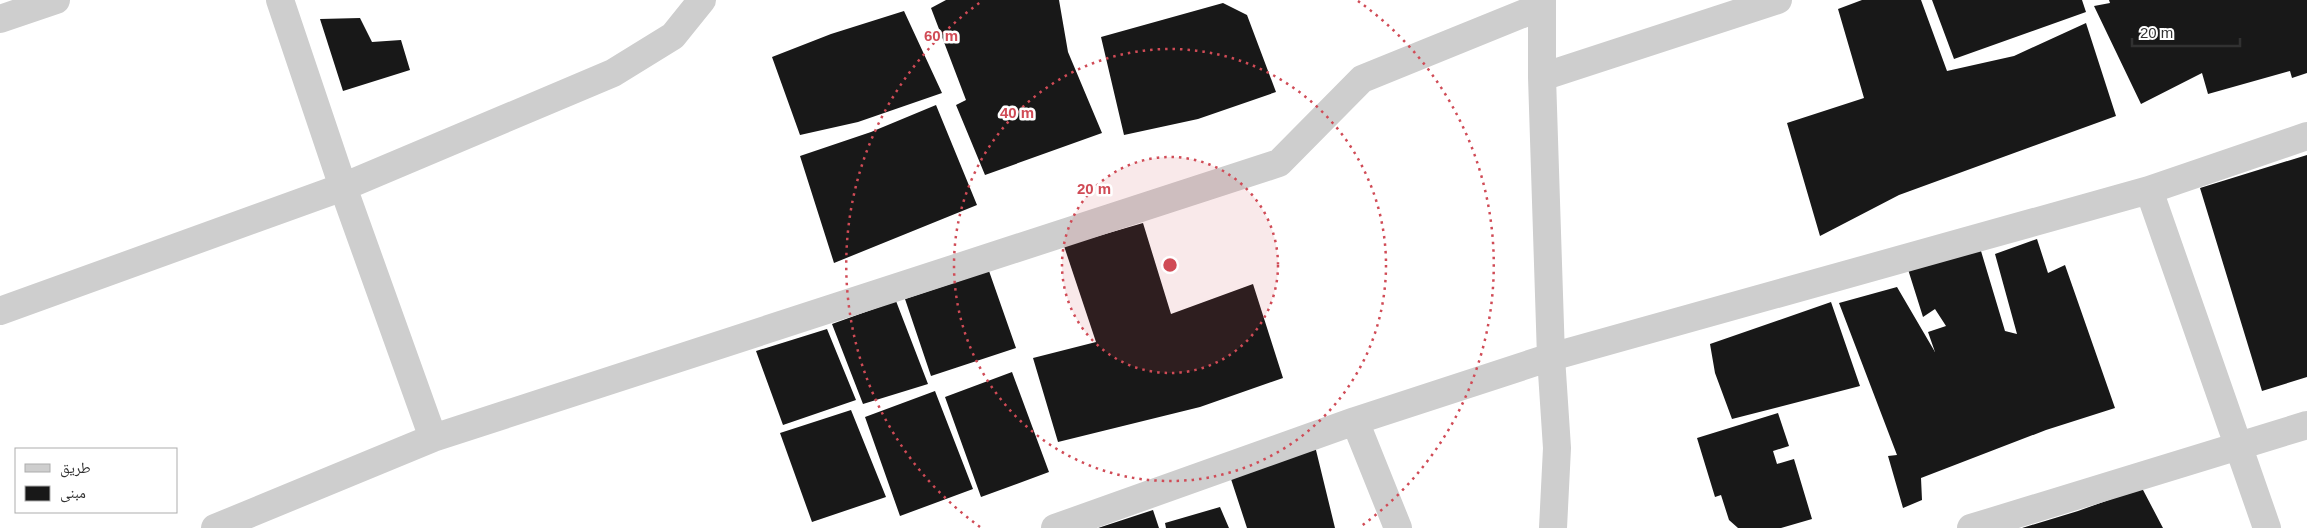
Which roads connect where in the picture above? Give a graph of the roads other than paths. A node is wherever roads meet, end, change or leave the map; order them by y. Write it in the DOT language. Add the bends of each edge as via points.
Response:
graph roads {
  1 [pos="56,0"];
  2 [pos="280,0"];
  3 [pos="702,0"];
  4 [pos="1778,0"];
  5 [pos="1542,3"];
  6 [pos="0,20"];
  7 [pos="1542,77"];
  8 [pos="2307,136"];
  9 [pos="343,187"];
  10 [pos="2149,190"];
  11 [pos="0,311"];
  12 [pos="1551,357"];
  13 [pos="1355,421"];
  14 [pos="2307,425"];
  15 [pos="433,438"];
  16 [pos="2239,447"];
  17 [pos="215,528"];
  18 [pos="1055,528"];
  19 [pos="1398,528"];
  20 [pos="1552,528"];
  21 [pos="1971,528"];
  22 [pos="2267,528"];
  1 -- 6 [label="street"];
  2 -- 9 [label="street"];
  3 -- 9 [label="street" via="673,36 613,73"];
  4 -- 7 [label="street"];
  5 -- 7 [label="street"];
  5 -- 15 [label="street" via="1362,79 1279,164"];
  7 -- 12 [label="street"];
  8 -- 10 [label="street"];
  9 -- 11 [label="street"];
  9 -- 15 [label="street"];
  10 -- 12 [label="street"];
  10 -- 16 [label="street"];
  12 -- 13 [label="street"];
  12 -- 20 [label="street" via="1557,448"];
  13 -- 18 [label="street"];
  13 -- 19 [label="street"];
  14 -- 16 [label="street"];
  15 -- 17 [label="street"];
  16 -- 21 [label="street"];
  16 -- 22 [label="street"];
}
